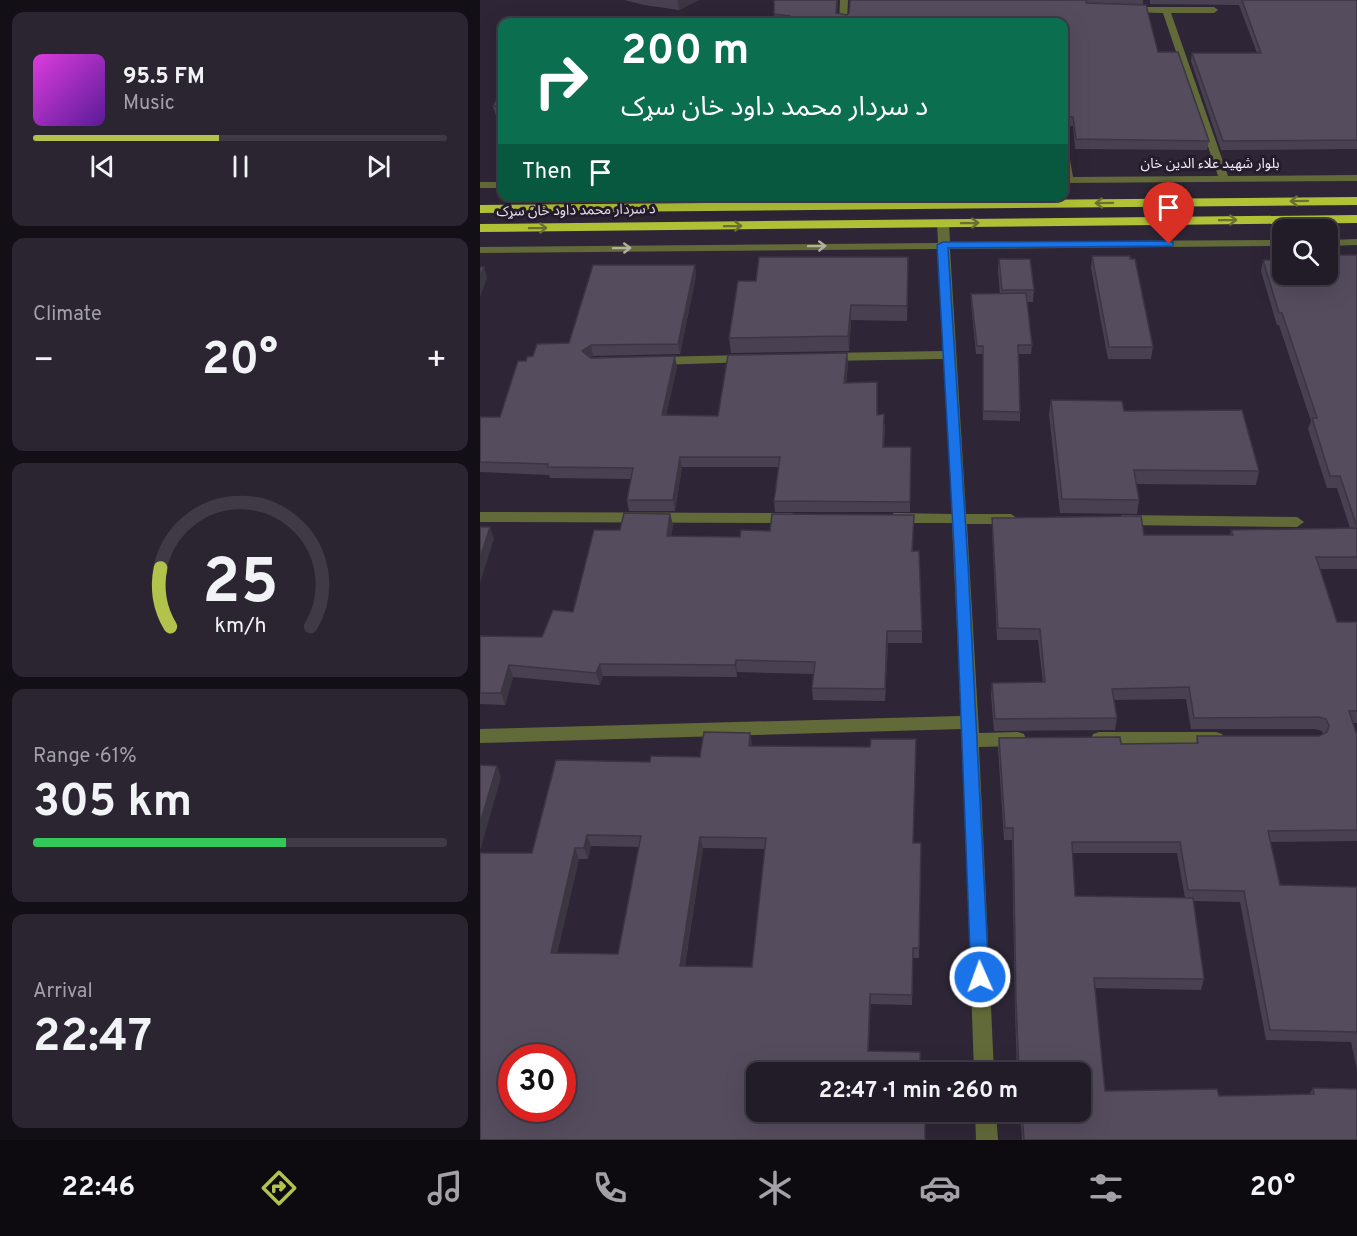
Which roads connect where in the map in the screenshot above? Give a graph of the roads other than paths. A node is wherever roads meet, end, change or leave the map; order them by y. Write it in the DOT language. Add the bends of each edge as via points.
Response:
graph roads {
  1 [pos="844,0"];
  2 [pos="1112,10"];
  3 [pos="1166,10"];
  4 [pos="1214,10"];
  5 [pos="843,18"];
  6 [pos="1357,178"];
  7 [pos="1224,179"];
  8 [pos="1068,180"];
  9 [pos="480,185"];
  10 [pos="498,185"];
  11 [pos="1357,201"];
  12 [pos="480,209"];
  13 [pos="1357,219"];
  14 [pos="943,223"];
  15 [pos="480,228"];
  16 [pos="1272,243"];
  17 [pos="1338,243"];
  18 [pos="1357,243"];
  19 [pos="943,245"];
  20 [pos="480,250"];
  21 [pos="949,355"];
  22 [pos="819,357"];
  23 [pos="760,358"];
  24 [pos="641,361"];
  25 [pos="480,517"];
  26 [pos="804,518"];
  27 [pos="875,518"];
  28 [pos="959,519"];
  29 [pos="1029,519"];
  30 [pos="1111,520"];
  31 [pos="1297,522"];
  32 [pos="970,731"];
  33 [pos="480,736"];
  34 [pos="1232,738"];
  35 [pos="1030,739"];
  36 [pos="1077,739"];
  37 [pos="984,1062"];
  38 [pos="986,1122"];
  39 [pos="987,1140"];
  1 -- 5 [label="street"];
  2 -- 3 [label="street"];
  3 -- 4 [label="street"];
  3 -- 7 [label="street"];
  6 -- 7 [label="street, بلوار شهید علاء الدین خان"];
  7 -- 8 [label="street, بلوار شهید علاء الدین خان"];
  9 -- 10 [label="street, د سردار محمد داود خان سړک"];
  11 -- 12 [label="highway, د سردار محمد داود خان سړک, one-way"];
  14 -- 13 [label="highway, د سردار محمد داود خان سړک, one-way"];
  15 -- 14 [label="highway, د سردار محمد داود خان سړک, one-way"];
  14 -- 19 [label="street"];
  16 -- 19 [label="street"];
  17 -- 18 [label="street"];
  20 -- 19 [label="street, one-way"];
  19 -- 21 [label="street"];
  21 -- 22 [label="street"];
  21 -- 28 [label="street"];
  23 -- 24 [label="street"];
  25 -- 26 [label="street"];
  27 -- 28 [label="street"];
  28 -- 29 [label="street"];
  28 -- 32 [label="street"];
  30 -- 31 [label="street"];
  32 -- 33 [label="street"];
  32 -- 35 [label="street"];
  32 -- 37 [label="street"];
  34 -- 36 [label="street"];
  38 -- 39 [label="street"];
}
